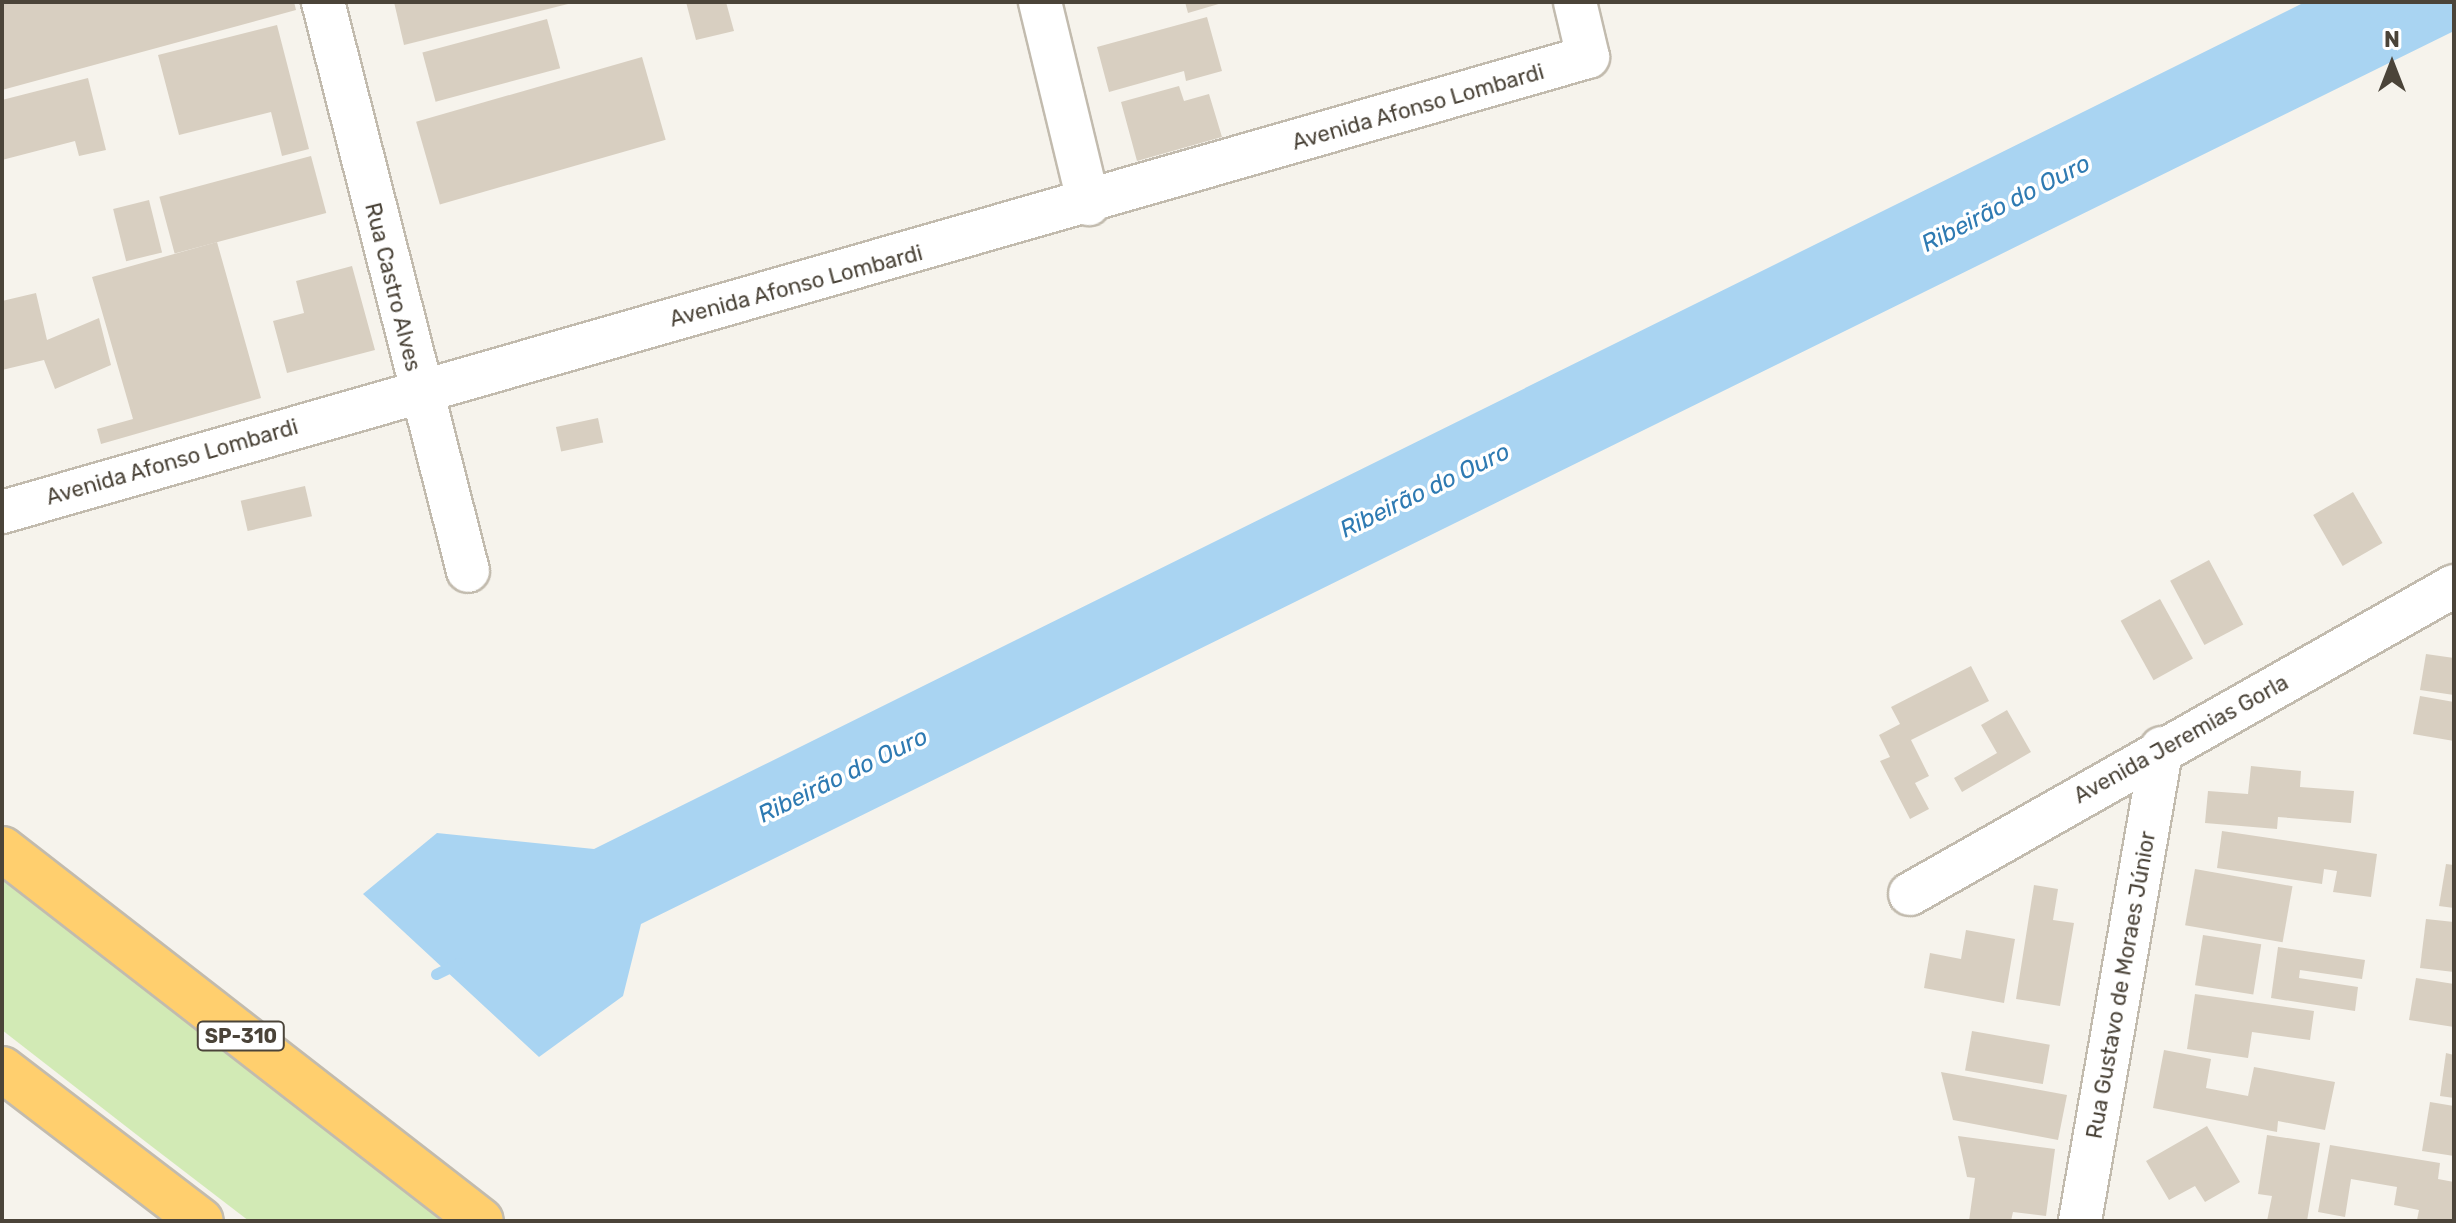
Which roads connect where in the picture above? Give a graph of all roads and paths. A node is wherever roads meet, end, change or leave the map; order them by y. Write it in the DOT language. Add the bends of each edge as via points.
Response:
graph roads {
  1 [pos="323,2"];
  2 [pos="1040,2"];
  3 [pos="1575,2"];
  4 [pos="1089,204"];
  5 [pos="418,390"];
  6 [pos="2,512"];
  7 [pos="468,571"];
  8 [pos="2454,586"];
  9 [pos="2162,748"];
  10 [pos="2,849"];
  11 [pos="1910,894"];
  12 [pos="2,1069"];
  13 [pos="298,1081"];
  14 [pos="184,1221"];
  15 [pos="201,1221"];
  16 [pos="481,1221"];
  17 [pos="504,1221"];
  18 [pos="2080,1221"];
  1 -- 5 [label="street, Rua Castro Alves"];
  2 -- 4 [label="street"];
  3 -- 4 [label="street, Avenida Afonso Lombardi" via="1588,57"];
  4 -- 5 [label="street, Avenida Afonso Lombardi"];
  5 -- 6 [label="street, Avenida Afonso Lombardi"];
  5 -- 7 [label="street, Rua Castro Alves"];
  8 -- 9 [label="street, Avenida Jeremias Gorla"];
  9 -- 11 [label="street, Avenida Jeremias Gorla"];
  9 -- 18 [label="street, Rua Gustavo de Moraes Júnior"];
  10 -- 13 [label="highway, SP-310"];
  12 -- 14 [label="highway"];
  12 -- 15 [label="highway"];
  13 -- 16 [label="highway, SP-310"];
  13 -- 17 [label="highway"];
}
